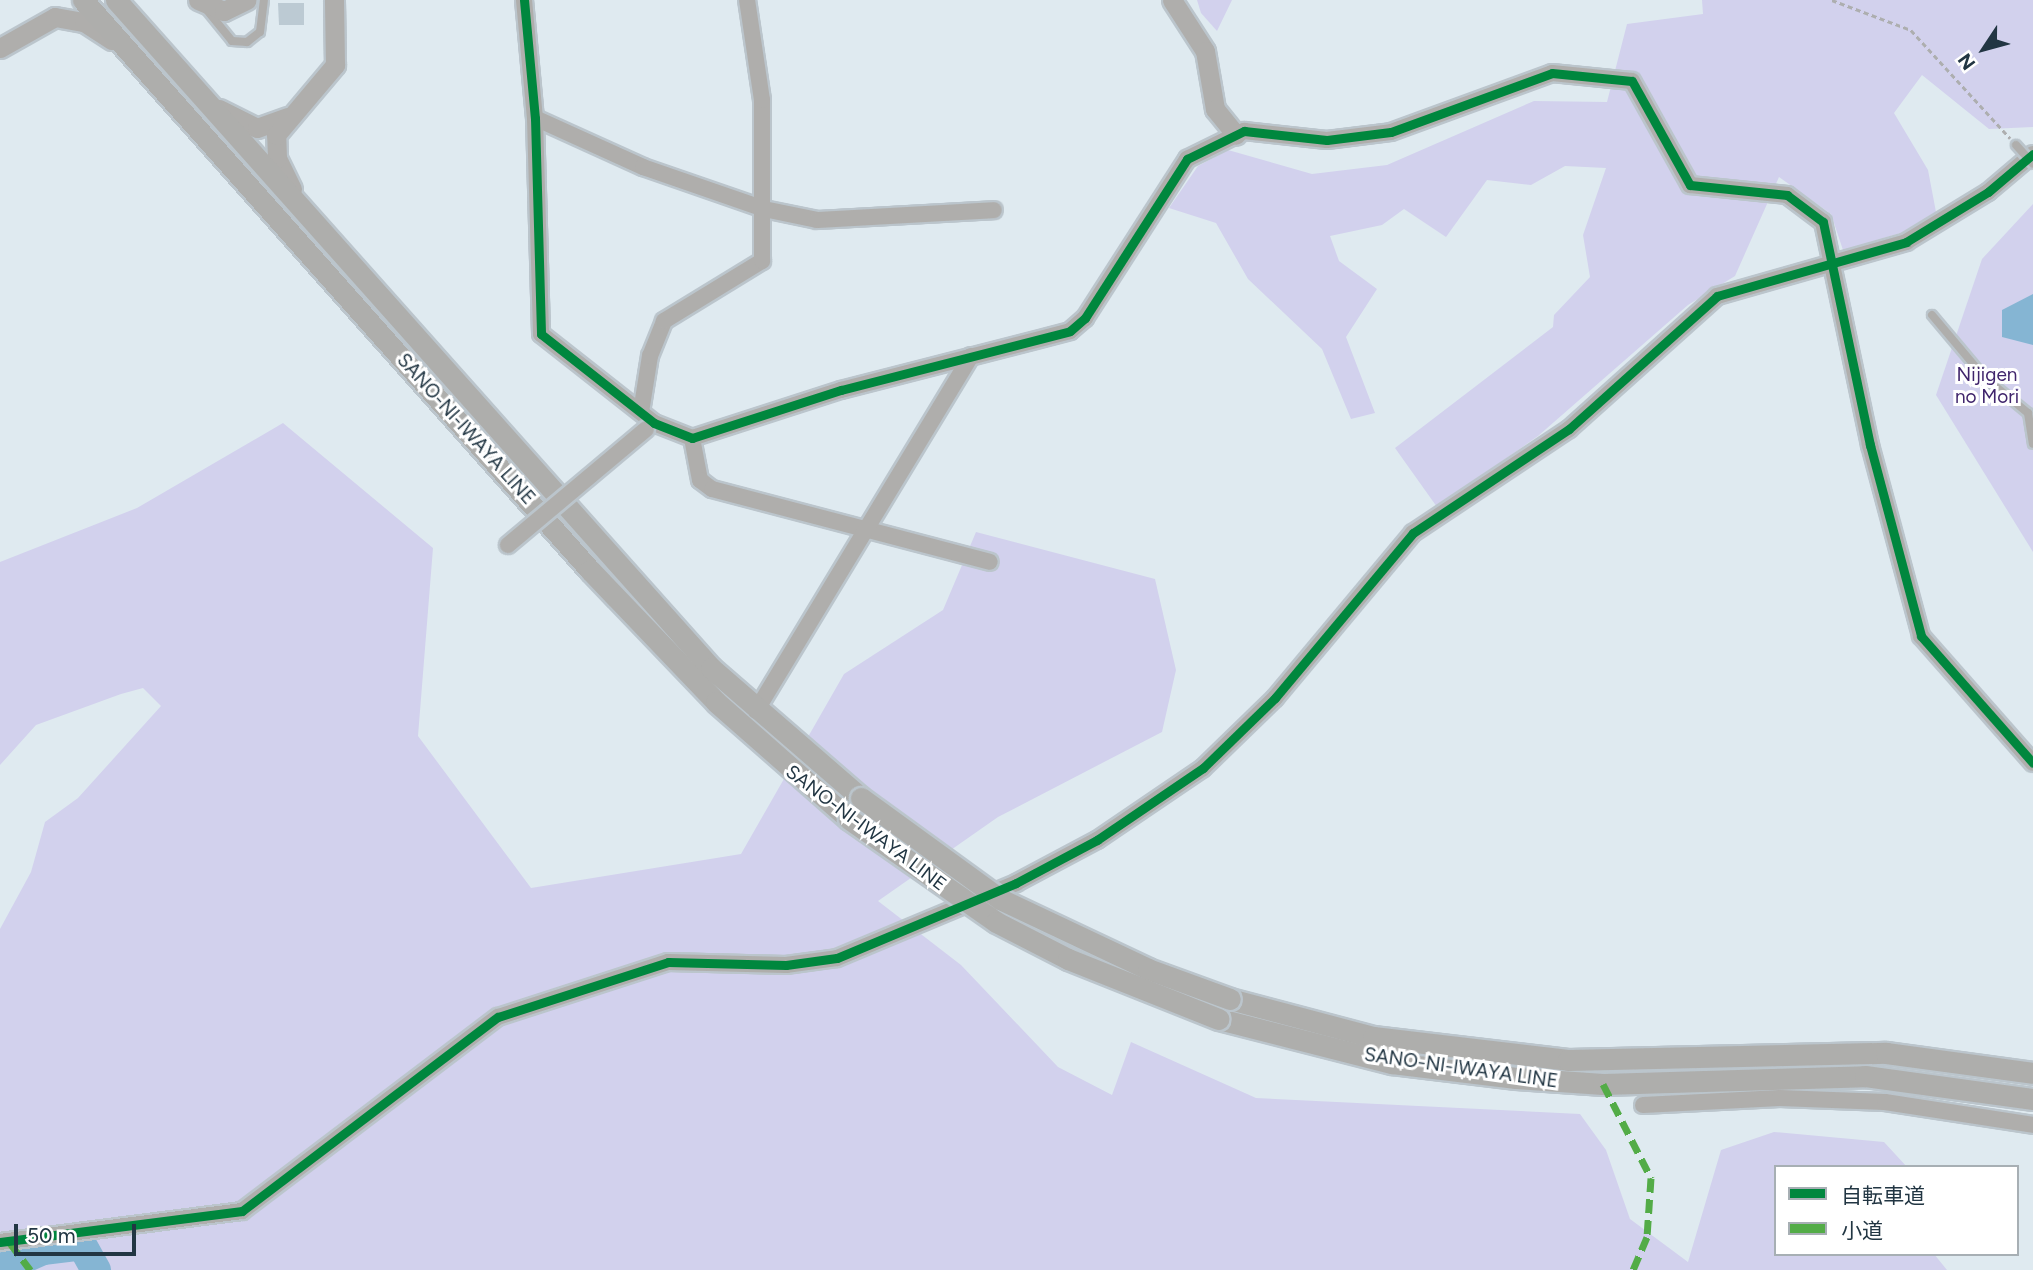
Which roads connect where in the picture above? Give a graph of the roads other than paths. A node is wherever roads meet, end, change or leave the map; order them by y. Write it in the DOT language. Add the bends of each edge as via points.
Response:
graph roads {
  1 [pos="45,0"];
  2 [pos="83,0"];
  3 [pos="116,0"];
  4 [pos="247,0"];
  5 [pos="264,0"];
  6 [pos="334,0"];
  7 [pos="524,0"];
  8 [pos="747,0"];
  9 [pos="1172,0"];
  10 [pos="199,1"];
  11 [pos="34,24"];
  12 [pos="0,48"];
  13 [pos="142,67"];
  14 [pos="185,77"];
  15 [pos="287,117"];
  16 [pos="536,118"];
  17 [pos="1236,135"];
  18 [pos="2016,145"];
  19 [pos="2033,154"];
  20 [pos="2033,164"];
  21 [pos="764,209"];
  22 [pos="994,211"];
  23 [pos="348,258"];
  24 [pos="1836,264"];
  25 [pos="1932,315"];
  26 [pos="971,356"];
  27 [pos="641,412"];
  28 [pos="650,426"];
  29 [pos="692,438"];
  30 [pos="2033,443"];
  31 [pos="867,533"];
  32 [pos="508,545"];
  33 [pos="990,562"];
  34 [pos="756,710"];
  35 [pos="2033,763"];
  36 [pos="2033,1073"];
  37 [pos="2033,1099"];
  38 [pos="1643,1105"];
  39 [pos="2033,1125"];
  40 [pos="0,1242"];
  1 -- 11 [label="street"];
  2 -- 13 [label="main road, SANO-NI-IWAYA LINE"];
  3 -- 14 [label="main road, SANO-NI-IWAYA LINE"];
  4 -- 10 [label="street" via="224,11"];
  5 -- 10 [label="lane" via="260,32 239,43"];
  6 -- 15 [label="street" via="335,65"];
  7 -- 16 [label="street"];
  8 -- 21 [label="street" via="762,100"];
  9 -- 17 [label="street" via="1205,51 1215,109"];
  11 -- 12 [label="street"];
  11 -- 13 [label="street" via="55,17 84,22"];
  13 -- 37 [label="main road, SANO-NI-IWAYA LINE, bridge" via="590,570 734,720 849,819 996,922 1068,959 1219,1019 1392,1063 1602,1084 1865,1076"];
  14 -- 15 [label="street" via="236,122 257,128"];
  14 -- 23 [label="main road, SANO-NI-IWAYA LINE"];
  15 -- 23 [label="street" via="276,135 280,169"];
  16 -- 21 [label="street" via="643,167"];
  16 -- 27 [label="street" via="541,334"];
  17 -- 24 [label="street" via="1244,131 1327,140 1391,132 1552,73 1622,78 1632,81 1690,185 1746,187 1806,204 1823,222"];
  17 -- 26 [label="street" via="1187,159 1085,318 1070,331"];
  18 -- 20 [label="lane, bridge"];
  19 -- 24 [label="street" via="1926,231"];
  21 -- 22 [label="street" via="817,220"];
  21 -- 27 [label="street" via="762,261 664,321 650,356"];
  23 -- 34 [label="main road, SANO-NI-IWAYA LINE" via="593,538"];
  24 -- 35 [label="street" via="1870,445 1921,636"];
  24 -- 40 [label="street" via="1717,296 1569,429 1413,533 1239,733 1162,802 1097,840 1016,883 837,958 786,965 667,962 498,1017 242,1211"];
  25 -- 30 [label="lane" via="1984,377 2028,413"];
  26 -- 29 [label="street"];
  26 -- 31 [label="street"];
  27 -- 28 [label="street"];
  28 -- 29 [label="street"];
  28 -- 32 [label="street, bridge"];
  29 -- 31 [label="street" via="701,480 712,489"];
  31 -- 33 [label="street"];
  31 -- 34 [label="street"];
  34 -- 36 [label="main road, SANO-NI-IWAYA LINE, bridge" via="861,798 1000,899 1148,969 1230,999 1373,1037 1568,1060 1886,1053"];
  38 -- 39 [label="street" via="1780,1098 1885,1102"];
}
